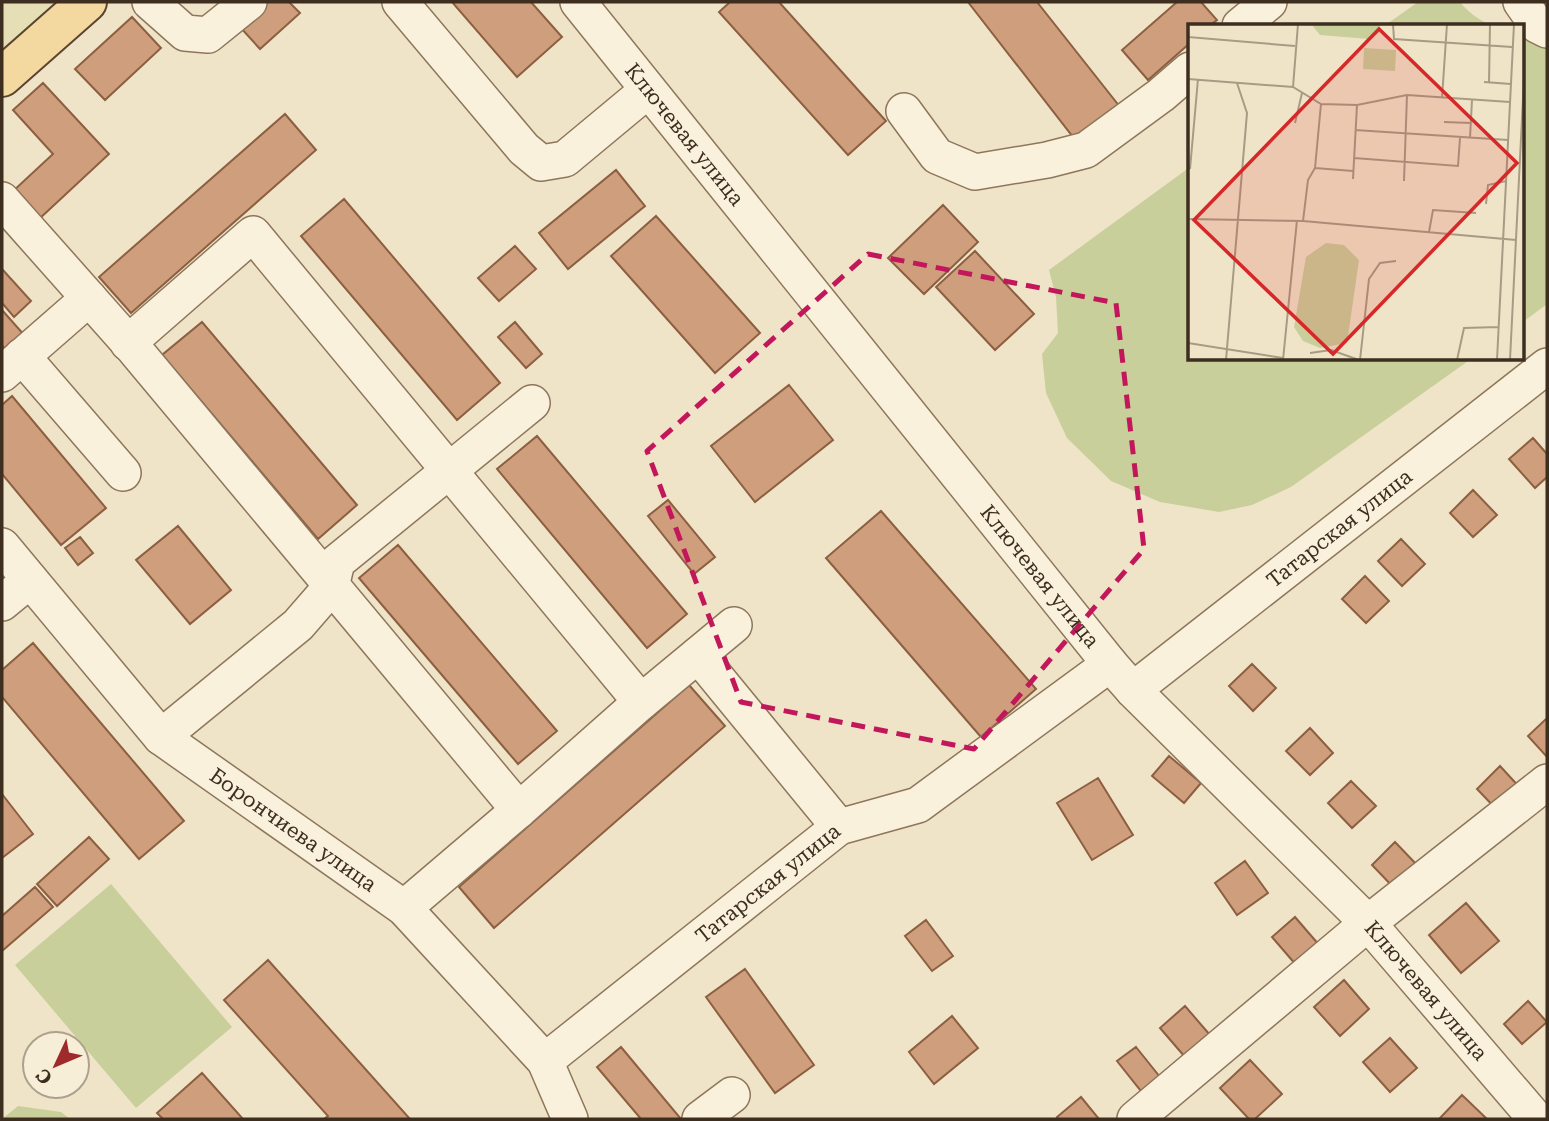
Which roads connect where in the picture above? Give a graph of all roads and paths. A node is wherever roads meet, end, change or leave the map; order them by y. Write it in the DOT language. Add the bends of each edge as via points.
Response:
graph roads {
  1 [pos="87,2"];
  2 [pos="150,2"];
  3 [pos="249,2"];
  4 [pos="400,2"];
  5 [pos="578,2"];
  6 [pos="1269,2"];
  7 [pos="1521,2"];
  8 [pos="1242,24"];
  9 [pos="1547,30"];
  10 [pos="1188,72"];
  11 [pos="2,77"];
  12 [pos="648,90"];
  13 [pos="904,111"];
  14 [pos="2,200"];
  15 [pos="89,298"];
  16 [pos="128,343"];
  17 [pos="12,365"];
  18 [pos="1547,366"];
  19 [pos="532,403"];
  20 [pos="449,471"];
  21 [pos="124,473"];
  22 [pos="2,546"];
  23 [pos="30,580"];
  24 [pos="331,587"];
  25 [pos="2,603"];
  26 [pos="734,625"];
  27 [pos="698,655"];
  28 [pos="1110,664"];
  29 [pos="1133,690"];
  30 [pos="641,702"];
  31 [pos="161,737"];
  32 [pos="1547,782"];
  33 [pos="519,810"];
  34 [pos="839,827"];
  35 [pos="404,908"];
  36 [pos="1368,923"];
  37 [pos="545,1061"];
  38 [pos="732,1096"];
  39 [pos="570,1119"];
  40 [pos="700,1119"];
  41 [pos="1135,1119"];
  42 [pos="1536,1119"];
  1 -- 11 [label="main road"];
  2 -- 3 [label="street" via="185,33 208,35"];
  4 -- 12 [label="street" via="524,149 541,163 565,159"];
  5 -- 12 [label="street, Ключевая улица"];
  6 -- 8 [label="street"];
  7 -- 9 [label="street" via="1537,25"];
  10 -- 13 [label="street" via="1086,150 975,172 937,156"];
  12 -- 28 [label="street, Ключевая улица"];
  14 -- 15 [label="street"];
  15 -- 16 [label="street"];
  15 -- 17 [label="street"];
  16 -- 20 [label="street" via="253,234"];
  16 -- 24 [label="street"];
  17 -- 21 [label="street"];
  18 -- 29 [label="street, Татарская улица"];
  19 -- 20 [label="street"];
  20 -- 24 [label="street" via="337,562"];
  20 -- 30 [label="street"];
  22 -- 23 [label="street, Борончиева улица"];
  23 -- 25 [label="street"];
  23 -- 31 [label="street, Борончиева улица"];
  24 -- 31 [label="street" via="298,625"];
  24 -- 33 [label="street"];
  26 -- 27 [label="street"];
  27 -- 30 [label="street"];
  27 -- 34 [label="street"];
  28 -- 29 [label="street, Ключевая улица"];
  28 -- 34 [label="street, Татарская улица" via="918,806"];
  29 -- 36 [label="street, Ключевая улица"];
  30 -- 33 [label="street"];
  31 -- 35 [label="street, Борончиева улица"];
  32 -- 36 [label="street"];
  33 -- 35 [label="street"];
  34 -- 37 [label="street, Татарская улица"];
  35 -- 37 [label="street, Борончиева улица"];
  36 -- 41 [label="street"];
  36 -- 42 [label="street, Ключевая улица"];
  37 -- 39 [label="street, Борончиева улица"];
  38 -- 40 [label="street"];
}
